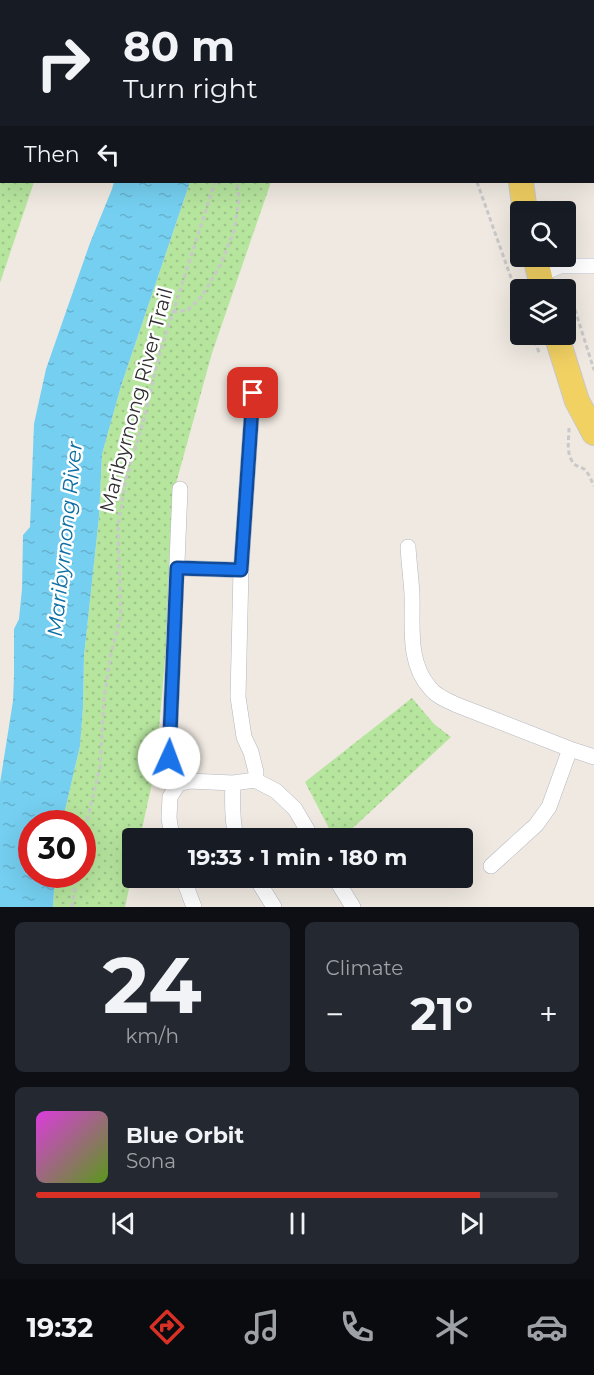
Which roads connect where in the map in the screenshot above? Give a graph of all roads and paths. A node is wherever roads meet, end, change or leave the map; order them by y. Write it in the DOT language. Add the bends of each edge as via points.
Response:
graph roads {
  1 [pos="215,183"];
  2 [pos="237,183"];
  3 [pos="477,183"];
  4 [pos="521,183"];
  5 [pos="524,201"];
  6 [pos="594,266"];
  7 [pos="544,272"];
  8 [pos="511,279"];
  9 [pos="173,312"];
  10 [pos="559,345"];
  11 [pos="594,370"];
  12 [pos="253,393"];
  13 [pos="594,433"];
  14 [pos="180,489"];
  15 [pos="408,547"];
  16 [pos="177,568"];
  17 [pos="241,570"];
  18 [pos="570,749"];
  19 [pos="594,757"];
  20 [pos="255,780"];
  21 [pos="233,783"];
  22 [pos="178,784"];
  23 [pos="90,810"];
  24 [pos="170,828"];
  25 [pos="234,828"];
  26 [pos="306,828"];
  27 [pos="491,866"];
  28 [pos="75,888"];
  29 [pos="187,888"];
  30 [pos="262,888"];
  31 [pos="341,888"];
  32 [pos="72,907"];
  33 [pos="194,907"];
  34 [pos="274,907"];
  35 [pos="352,907"];
  1 -- 9 [label="path, Maribyrnong River Trail"];
  2 -- 9 [label="path" via="234,231 221,264 202,296 188,310"];
  3 -- 8 [label="path"];
  4 -- 5 [label="main road"];
  6 -- 7 [label="street" via="573,265"];
  7 -- 11 [label="path" via="568,286"];
  9 -- 23 [label="path, Maribyrnong River Trail" via="126,479 118,527 121,615 106,687 100,768"];
  10 -- 13 [label="main road" via="577,401"];
  12 -- 17 [label="street"];
  14 -- 16 [label="street"];
  15 -- 18 [label="street" via="412,644 421,676 430,690 457,705"];
  16 -- 17 [label="street"];
  16 -- 22 [label="street" via="169,758"];
  17 -- 20 [label="street" via="238,698"];
  18 -- 19 [label="street"];
  18 -- 27 [label="street" via="549,807 536,825"];
  20 -- 21 [label="street"];
  20 -- 26 [label="street" via="276,791 295,809"];
  21 -- 22 [label="street"];
  21 -- 25 [label="street"];
  22 -- 24 [label="street" via="170,797"];
  28 -- 32 [label="path"];
  29 -- 33 [label="street"];
  30 -- 34 [label="street"];
  31 -- 35 [label="street"];
}
